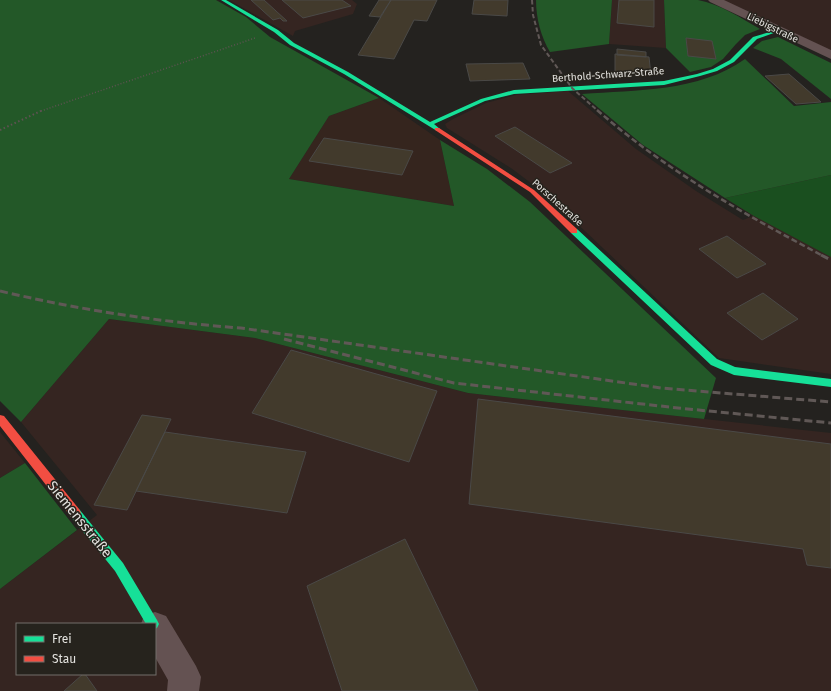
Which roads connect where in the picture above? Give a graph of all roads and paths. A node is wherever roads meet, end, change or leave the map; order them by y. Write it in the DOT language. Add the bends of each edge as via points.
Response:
graph roads {
  1 [pos="223,0"];
  2 [pos="714,0"];
  3 [pos="780,30"];
  4 [pos="276,31"];
  5 [pos="831,55"];
  6 [pos="430,124"];
  7 [pos="0,130"];
  8 [pos="831,383"];
  9 [pos="0,419"];
  10 [pos="152,623"];
  11 [pos="156,629"];
  12 [pos="183,691"];
  1 -- 4 [label="street, Porschestraße"];
  2 -- 3 [label="street, Liebigstraße"];
  3 -- 5 [label="street, Liebigstraße"];
  3 -- 6 [label="street, Berthold-Schwarz-Straße" via="755,38 732,61 716,70 698,75 664,83 514,92 483,100"];
  4 -- 6 [label="street, Porschestraße" via="292,44"];
  4 -- 7 [label="path" via="44,110"];
  6 -- 8 [label="street, Porschestraße" via="532,191 714,362 734,371"];
  9 -- 10 [label="street, Siemensstraße" via="119,567"];
  11 -- 12 [label="street" via="185,676"];
}
